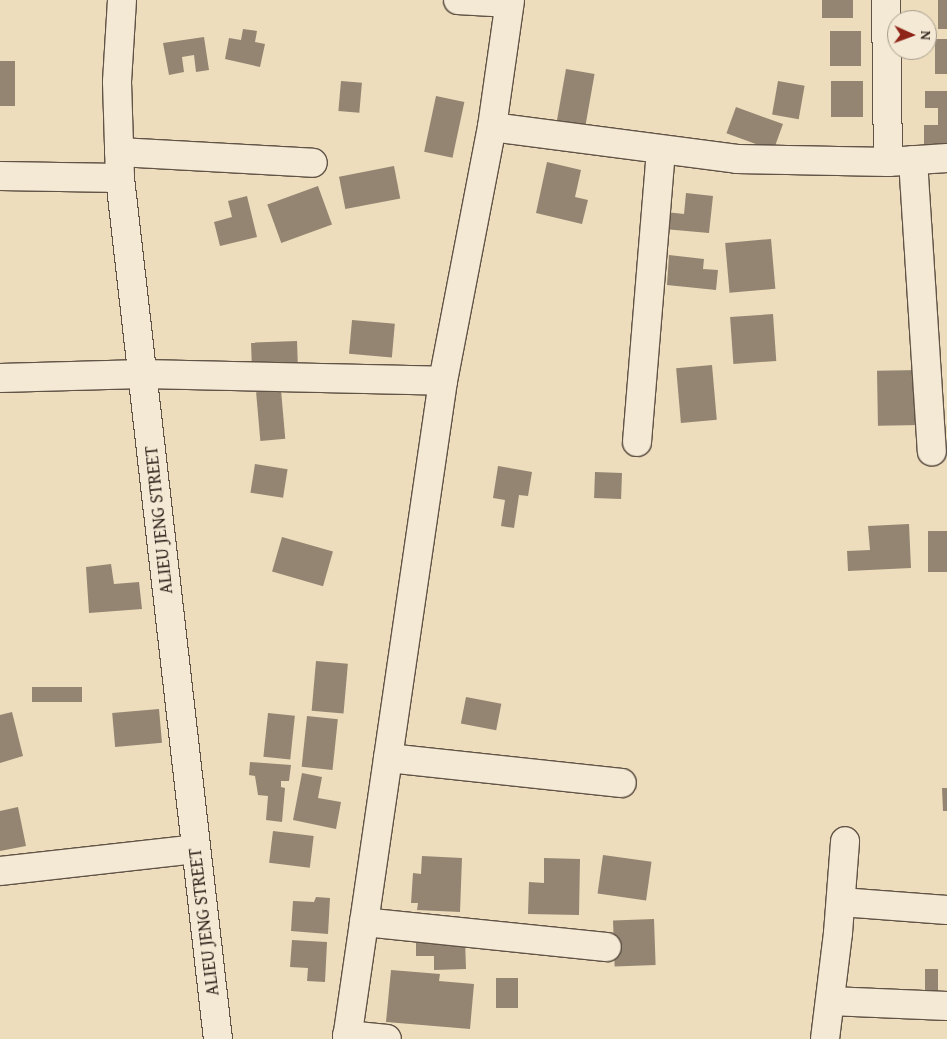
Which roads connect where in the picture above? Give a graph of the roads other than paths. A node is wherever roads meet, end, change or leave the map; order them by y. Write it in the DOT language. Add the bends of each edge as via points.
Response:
graph roads {
  1 [pos="122,0"];
  2 [pos="458,0"];
  3 [pos="886,0"];
  4 [pos="510,2"];
  5 [pos="492,127"];
  6 [pos="661,151"];
  7 [pos="947,158"];
  8 [pos="901,161"];
  9 [pos="313,162"];
  10 [pos="120,165"];
  11 [pos="0,176"];
  12 [pos="143,374"];
  13 [pos="0,378"];
  14 [pos="443,381"];
  15 [pos="637,442"];
  16 [pos="932,450"];
  17 [pos="388,758"];
  18 [pos="622,783"];
  19 [pos="845,841"];
  20 [pos="195,849"];
  21 [pos="0,870"];
  22 [pos="841,902"];
  23 [pos="947,910"];
  24 [pos="364,922"];
  25 [pos="607,947"];
  26 [pos="830,1001"];
  27 [pos="947,1006"];
  28 [pos="347,1037"];
  29 [pos="218,1039"];
  30 [pos="387,1039"];
  31 [pos="825,1039"];
  1 -- 10 [label="street, ALIEU JENG STREET" via="117,82"];
  2 -- 4 [label="street"];
  3 -- 8 [label="street"];
  4 -- 5 [label="street"];
  5 -- 6 [label="street"];
  5 -- 14 [label="street"];
  6 -- 8 [label="street" via="738,159"];
  6 -- 15 [label="street"];
  7 -- 8 [label="street"];
  8 -- 16 [label="street"];
  9 -- 10 [label="street"];
  10 -- 11 [label="street"];
  10 -- 12 [label="street, ALIEU JENG STREET"];
  12 -- 13 [label="street"];
  12 -- 14 [label="street"];
  12 -- 20 [label="street, ALIEU JENG STREET"];
  14 -- 17 [label="street"];
  17 -- 18 [label="street"];
  17 -- 24 [label="street"];
  19 -- 22 [label="street"];
  20 -- 21 [label="street"];
  20 -- 29 [label="street, ALIEU JENG STREET"];
  22 -- 23 [label="street"];
  22 -- 26 [label="street"];
  24 -- 25 [label="street"];
  24 -- 28 [label="street"];
  26 -- 27 [label="street"];
  26 -- 31 [label="street"];
  28 -- 30 [label="street"];
}
